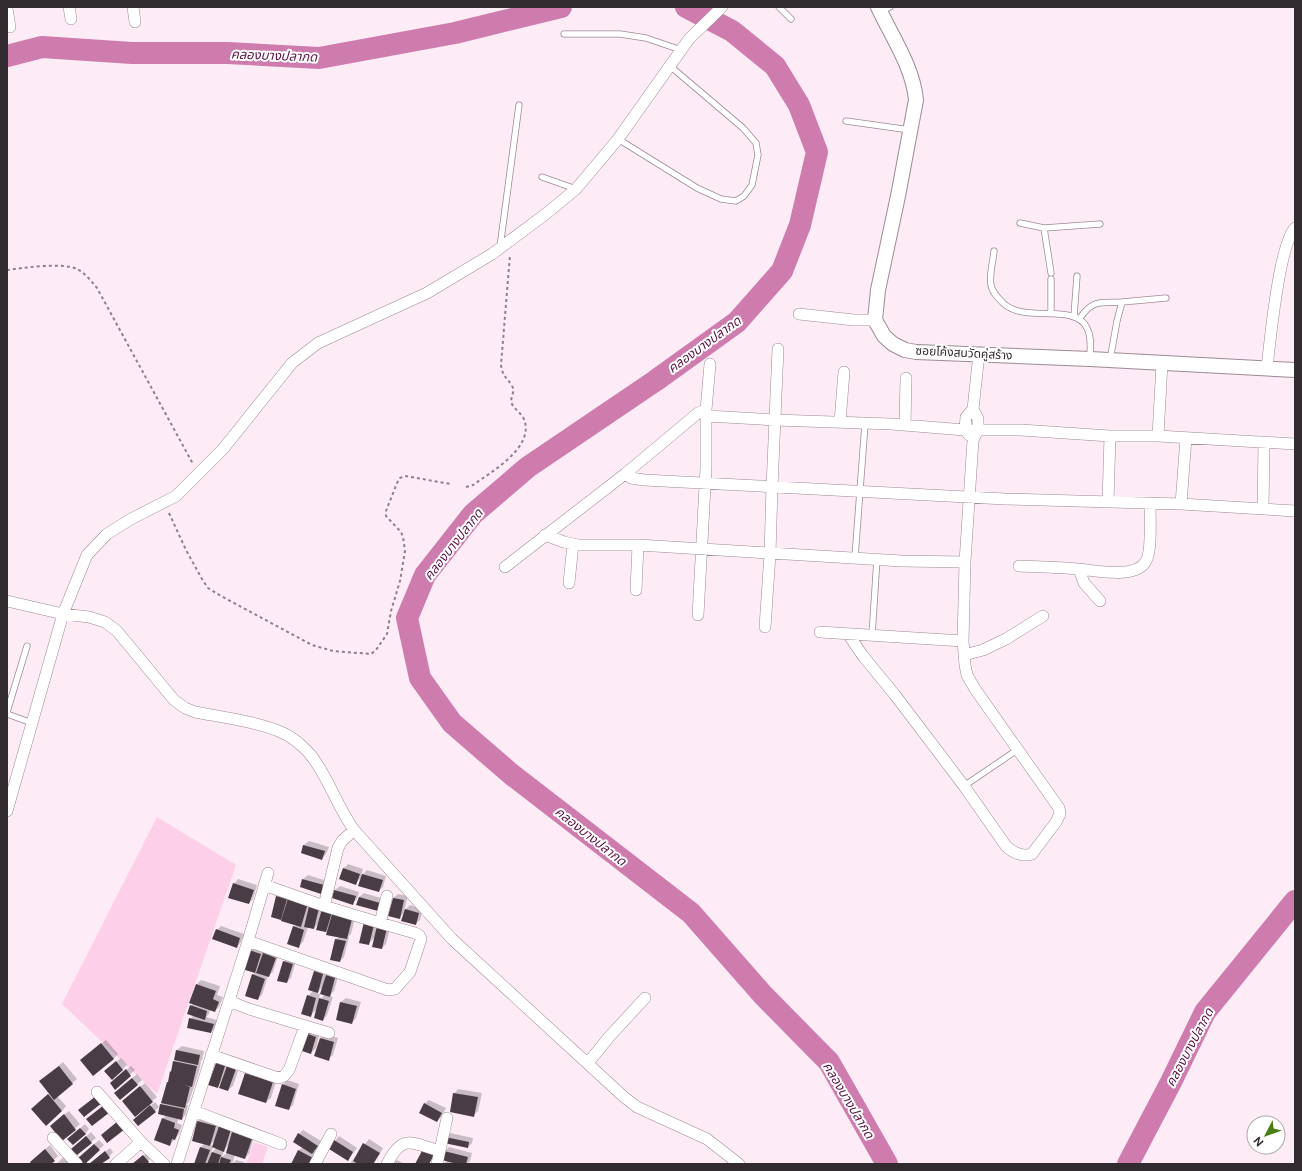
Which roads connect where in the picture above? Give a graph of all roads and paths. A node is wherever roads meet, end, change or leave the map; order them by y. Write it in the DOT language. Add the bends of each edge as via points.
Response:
graph roads {
  1 [pos="69,7"];
  2 [pos="133,7"];
  3 [pos="722,7"];
  4 [pos="779,7"];
  5 [pos="883,8"];
  6 [pos="7,9"];
  7 [pos="71,19"];
  8 [pos="791,19"];
  9 [pos="136,22"];
  10 [pos="10,27"];
  11 [pos="564,34"];
  12 [pos="681,50"];
  13 [pos="670,66"];
  14 [pos="520,105"];
  15 [pos="846,121"];
  16 [pos="911,130"];
  17 [pos="618,139"];
  18 [pos="542,178"];
  19 [pos="576,189"];
  20 [pos="1020,223"];
  21 [pos="1100,224"];
  22 [pos="1044,228"];
  23 [pos="1295,228"];
  24 [pos="511,240"];
  25 [pos="500,248"];
  26 [pos="994,251"];
  27 [pos="7,270"];
  28 [pos="1051,273"];
  29 [pos="1077,276"];
  30 [pos="1051,279"];
  31 [pos="1166,298"];
  32 [pos="1122,302"];
  33 [pos="800,314"];
  34 [pos="1051,314"];
  35 [pos="1077,317"];
  36 [pos="875,320"];
  37 [pos="778,349"];
  38 [pos="979,354"];
  39 [pos="1090,359"];
  40 [pos="1110,361"];
  41 [pos="1162,363"];
  42 [pos="710,364"];
  43 [pos="1267,368"];
  44 [pos="1295,370"];
  45 [pos="844,372"];
  46 [pos="906,378"];
  47 [pos="973,409"];
  48 [pos="706,413"];
  49 [pos="775,420"];
  50 [pos="840,422"];
  51 [pos="865,424"];
  52 [pos="905,425"];
  53 [pos="965,430"];
  54 [pos="976,435"];
  55 [pos="1110,436"];
  56 [pos="1158,436"];
  57 [pos="1186,438"];
  58 [pos="1264,442"];
  59 [pos="1295,444"];
  60 [pos="198,474"];
  61 [pos="624,474"];
  62 [pos="705,483"];
  63 [pos="451,484"];
  64 [pos="466,487"];
  65 [pos="772,487"];
  66 [pos="861,491"];
  67 [pos="969,496"];
  68 [pos="164,502"];
  69 [pos="1108,502"];
  70 [pos="1150,504"];
  71 [pos="1181,504"];
  72 [pos="1263,509"];
  73 [pos="1295,511"];
  74 [pos="545,535"];
  75 [pos="573,544"];
  76 [pos="638,545"];
  77 [pos="702,549"];
  78 [pos="770,554"];
  79 [pos="855,557"];
  80 [pos="878,559"];
  81 [pos="966,562"];
  82 [pos="1019,566"];
  83 [pos="505,567"];
  84 [pos="1079,569"];
  85 [pos="569,583"];
  86 [pos="636,590"];
  87 [pos="7,601"];
  88 [pos="1100,601"];
  89 [pos="63,614"];
  90 [pos="698,615"];
  91 [pos="1042,616"];
  92 [pos="764,627"];
  93 [pos="820,632"];
  94 [pos="848,634"];
  95 [pos="872,635"];
  96 [pos="963,641"];
  97 [pos="27,646"];
  98 [pos="964,655"];
  99 [pos="7,713"];
  100 [pos="32,723"];
  101 [pos="1017,750"];
  102 [pos="964,786"];
  103 [pos="7,811"];
  104 [pos="354,830"];
  105 [pos="268,873"];
  106 [pos="264,885"];
  107 [pos="386,896"];
  108 [pos="324,906"];
  109 [pos="380,924"];
  110 [pos="248,941"];
  111 [pos="645,998"];
  112 [pos="229,1000"];
  113 [pos="305,1026"];
  114 [pos="329,1033"];
  115 [pos="212,1055"];
  116 [pos="588,1062"];
  117 [pos="97,1092"];
  118 [pos="194,1111"];
  119 [pos="447,1118"];
  120 [pos="331,1134"];
  121 [pos="53,1138"];
  122 [pos="141,1142"];
  123 [pos="281,1144"];
  124 [pos="440,1151"];
  125 [pos="76,1164"];
  126 [pos="116,1164"];
  127 [pos="164,1164"];
  128 [pos="177,1164"];
  129 [pos="315,1164"];
  130 [pos="387,1164"];
  131 [pos="437,1164"];
  132 [pos="739,1164"];
  1 -- 7 [label="street"];
  2 -- 9 [label="street"];
  3 -- 12 [label="street"];
  4 -- 8 [label="lane"];
  5 -- 16 [label="street" via="915,86 916,100"];
  6 -- 10 [label="street"];
  11 -- 12 [label="lane" via="620,34 646,38"];
  12 -- 13 [label="street"];
  13 -- 17 [label="street"];
  13 -- 17 [label="lane" via="743,128 756,143 758,155 752,185 744,196 736,201 721,199 697,188"];
  14 -- 25 [label="lane"];
  15 -- 16 [label="lane"];
  16 -- 36 [label="street" via="878,290"];
  17 -- 19 [label="street"];
  18 -- 19 [label="lane"];
  19 -- 24 [label="street"];
  20 -- 22 [label="lane"];
  21 -- 22 [label="lane"];
  22 -- 28 [label="lane"];
  23 -- 43 [label="street" via="1288,238 1282,265"];
  24 -- 25 [label="street"];
  24 -- 64 [label="path" via="501,365 502,373 513,387 511,402 525,422 524,433 521,444 509,459 473,485"];
  25 -- 60 [label="street" via="427,293 318,343 292,363 223,449"];
  26 -- 34 [label="lane" via="991,285 999,299 1016,311"];
  27 -- 60 [label="path" via="59,266 76,268 88,277 97,288"];
  29 -- 35 [label="lane"];
  30 -- 34 [label="lane"];
  31 -- 32 [label="lane"];
  32 -- 35 [label="lane" via="1098,303"];
  32 -- 40 [label="lane"];
  33 -- 36 [label="street"];
  34 -- 35 [label="lane"];
  35 -- 39 [label="lane" via="1088,328"];
  36 -- 38 [label="street, ซอยโค้งสนวัดคู่สร้าง" via="884,336 905,350"];
  37 -- 49 [label="street"];
  38 -- 39 [label="street, ซอยโค้งสนวัดคู่สร้าง"];
  38 -- 47 [label="street"];
  39 -- 40 [label="street, ซอยโค้งสนวัดคู่สร้าง"];
  40 -- 41 [label="street, ซอยโค้งสนวัดคู่สร้าง"];
  41 -- 43 [label="street, ซอยโค้งสนวัดคู่สร้าง"];
  41 -- 56 [label="street"];
  42 -- 48 [label="street"];
  43 -- 44 [label="street, ซอยโค้งสนวัดคู่สร้าง"];
  45 -- 50 [label="street"];
  46 -- 52 [label="street"];
  47 -- 53 [label="street" via="966,417"];
  47 -- 54 [label="street" via="978,419"];
  48 -- 49 [label="street"];
  48 -- 61 [label="street" via="698,413"];
  48 -- 62 [label="street"];
  49 -- 50 [label="street"];
  49 -- 65 [label="street"];
  50 -- 51 [label="street"];
  51 -- 52 [label="street"];
  51 -- 66 [label="lane"];
  52 -- 53 [label="street"];
  53 -- 54 [label="street"];
  54 -- 55 [label="street" via="1021,430"];
  54 -- 67 [label="street"];
  55 -- 56 [label="street"];
  55 -- 69 [label="street"];
  56 -- 57 [label="street"];
  57 -- 58 [label="street"];
  57 -- 71 [label="street"];
  58 -- 59 [label="street"];
  58 -- 72 [label="street"];
  60 -- 68 [label="street" via="176,496"];
  61 -- 62 [label="street" via="644,480"];
  61 -- 74 [label="street"];
  62 -- 65 [label="street"];
  62 -- 77 [label="street"];
  63 -- 68 [label="path" via="405,476 397,483 386,516 401,532 405,551 386,634 371,654 333,651 312,645 208,588 186,550"];
  65 -- 66 [label="street"];
  65 -- 78 [label="street"];
  66 -- 67 [label="street"];
  66 -- 79 [label="lane"];
  67 -- 69 [label="street"];
  67 -- 81 [label="street"];
  68 -- 89 [label="street" via="107,534 87,555"];
  69 -- 70 [label="street"];
  70 -- 71 [label="street"];
  70 -- 84 [label="street" via="1148,560 1142,567 1107,572"];
  71 -- 72 [label="street"];
  72 -- 73 [label="street"];
  74 -- 75 [label="street"];
  74 -- 83 [label="street"];
  75 -- 76 [label="street"];
  75 -- 85 [label="street"];
  76 -- 77 [label="street"];
  76 -- 86 [label="street"];
  77 -- 78 [label="street"];
  77 -- 90 [label="street"];
  78 -- 79 [label="street"];
  78 -- 92 [label="street"];
  79 -- 80 [label="street"];
  80 -- 81 [label="street"];
  80 -- 95 [label="lane"];
  81 -- 96 [label="street"];
  82 -- 84 [label="street"];
  84 -- 88 [label="street" via="1084,583"];
  87 -- 89 [label="street"];
  89 -- 100 [label="street"];
  89 -- 104 [label="street" via="105,622 117,631 174,700 185,708 258,725 295,740 317,762 346,820"];
  91 -- 98 [label="street" via="1006,639 983,650"];
  93 -- 94 [label="street"];
  94 -- 95 [label="street"];
  94 -- 102 [label="street"];
  95 -- 96 [label="street"];
  96 -- 98 [label="street"];
  97 -- 99 [label="lane"];
  98 -- 101 [label="street" via="967,675"];
  99 -- 100 [label="lane"];
  100 -- 103 [label="street"];
  101 -- 102 [label="lane"];
  101 -- 102 [label="street" via="1059,808 1060,814 1032,854 1021,855 1006,846"];
  104 -- 108 [label="street" via="338,848"];
  104 -- 116 [label="street" via="452,939"];
  105 -- 106 [label="street"];
  106 -- 108 [label="street"];
  106 -- 110 [label="street"];
  107 -- 109 [label="street"];
  108 -- 109 [label="street"];
  109 -- 110 [label="street" via="415,933 421,939 410,972 392,990"];
  110 -- 112 [label="street"];
  111 -- 116 [label="street"];
  112 -- 113 [label="street" via="249,1009"];
  112 -- 115 [label="street"];
  113 -- 114 [label="street"];
  113 -- 115 [label="street" via="289,1070 278,1078"];
  115 -- 118 [label="street"];
  116 -- 132 [label="street" via="637,1107 707,1139"];
  117 -- 122 [label="street"];
  118 -- 123 [label="street"];
  118 -- 128 [label="street"];
  119 -- 124 [label="street"];
  120 -- 129 [label="street"];
  121 -- 125 [label="street"];
  122 -- 126 [label="street"];
  122 -- 127 [label="street"];
  124 -- 130 [label="street" via="410,1143 402,1144 394,1150"];
  124 -- 131 [label="street"];
}
